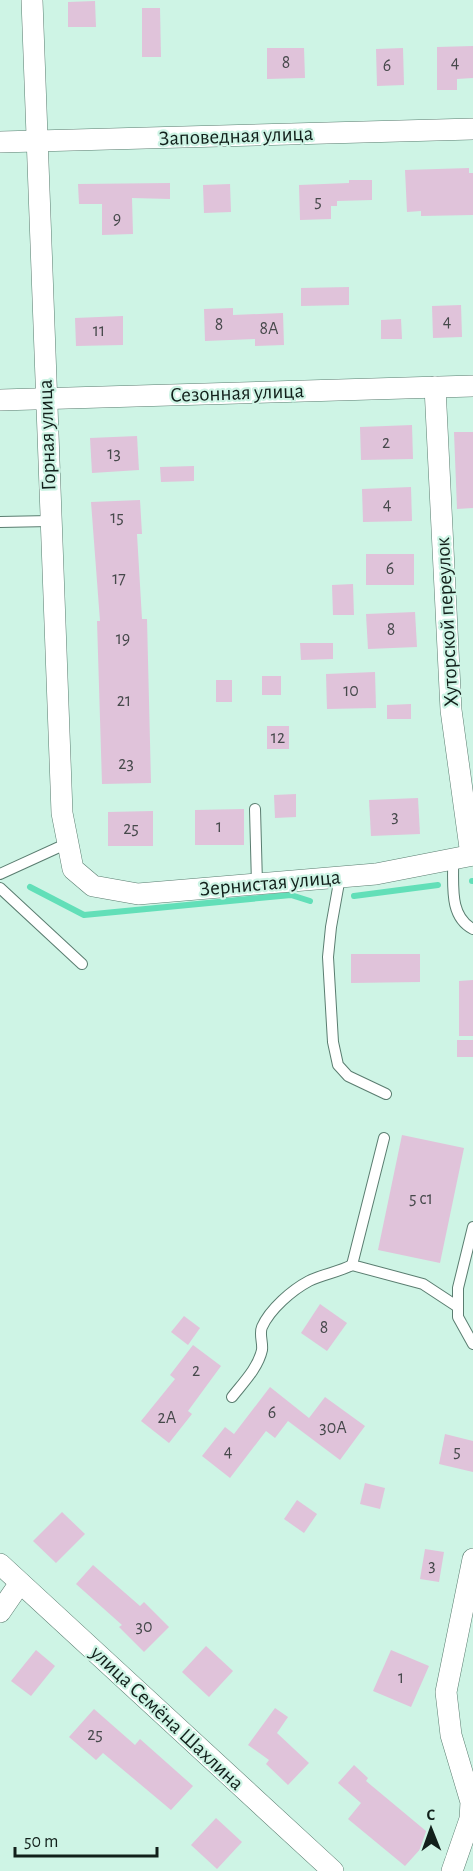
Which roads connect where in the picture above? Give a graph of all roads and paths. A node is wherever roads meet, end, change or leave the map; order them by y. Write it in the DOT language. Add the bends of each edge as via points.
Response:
graph roads {
  1 [pos="32,0"];
  2 [pos="473,129"];
  3 [pos="37,141"];
  4 [pos="0,142"];
  5 [pos="473,386"];
  6 [pos="435,387"];
  7 [pos="46,399"];
  8 [pos="0,400"];
  9 [pos="51,521"];
  10 [pos="0,522"];
  11 [pos="255,808"];
  12 [pos="68,843"];
  13 [pos="466,857"];
  14 [pos="74,869"];
  15 [pos="0,874"];
  16 [pos="340,877"];
  17 [pos="257,884"];
  18 [pos="0,888"];
  19 [pos="473,928"];
  20 [pos="82,964"];
  21 [pos="386,1094"];
  22 [pos="384,1138"];
  23 [pos="473,1227"];
  24 [pos="352,1265"];
  25 [pos="458,1307"];
  26 [pos="473,1344"];
  27 [pos="232,1397"];
  28 [pos="473,1559"];
  29 [pos="0,1564"];
  30 [pos="20,1583"];
  31 [pos="0,1612"];
  32 [pos="333,1871"];
  33 [pos="452,1871"];
  1 -- 3 [label="street, Горная улица"];
  2 -- 3 [label="street, Заповедная улица"];
  3 -- 4 [label="street, Заповедная улица"];
  3 -- 7 [label="street, Горная улица"];
  5 -- 6 [label="street, Сезонная улица"];
  6 -- 7 [label="street, Сезонная улица"];
  6 -- 13 [label="street, Хуторской переулок" via="450,710"];
  7 -- 8 [label="street, Сезонная улица"];
  7 -- 9 [label="street, Горная улица"];
  9 -- 10 [label="lane"];
  9 -- 12 [label="street, Горная улица" via="62,813"];
  11 -- 17 [label="lane"];
  12 -- 14 [label="street, Горная улица"];
  12 -- 15 [label="lane"];
  13 -- 16 [label="street, Зернистая улица"];
  13 -- 19 [label="lane" via="454,900 465,925"];
  14 -- 17 [label="street, Зернистая улица" via="93,886 138,894"];
  16 -- 17 [label="street, Зернистая улица"];
  16 -- 21 [label="lane" via="328,957 333,1042 338,1065 348,1076"];
  18 -- 20 [label="lane"];
  22 -- 24 [label="lane"];
  23 -- 25 [label="lane" via="458,1288"];
  24 -- 25 [label="lane" via="423,1284"];
  24 -- 27 [label="lane" via="308,1281 282,1299 262,1327 262,1348 255,1368"];
  25 -- 26 [label="lane" via="458,1317"];
  28 -- 33 [label="street" via="446,1692 451,1736 471,1802 470,1819"];
  29 -- 30 [label="street, улица Семёна Шахлина"];
  30 -- 31 [label="street"];
  30 -- 32 [label="street, улица Семёна Шахлина"];
}
